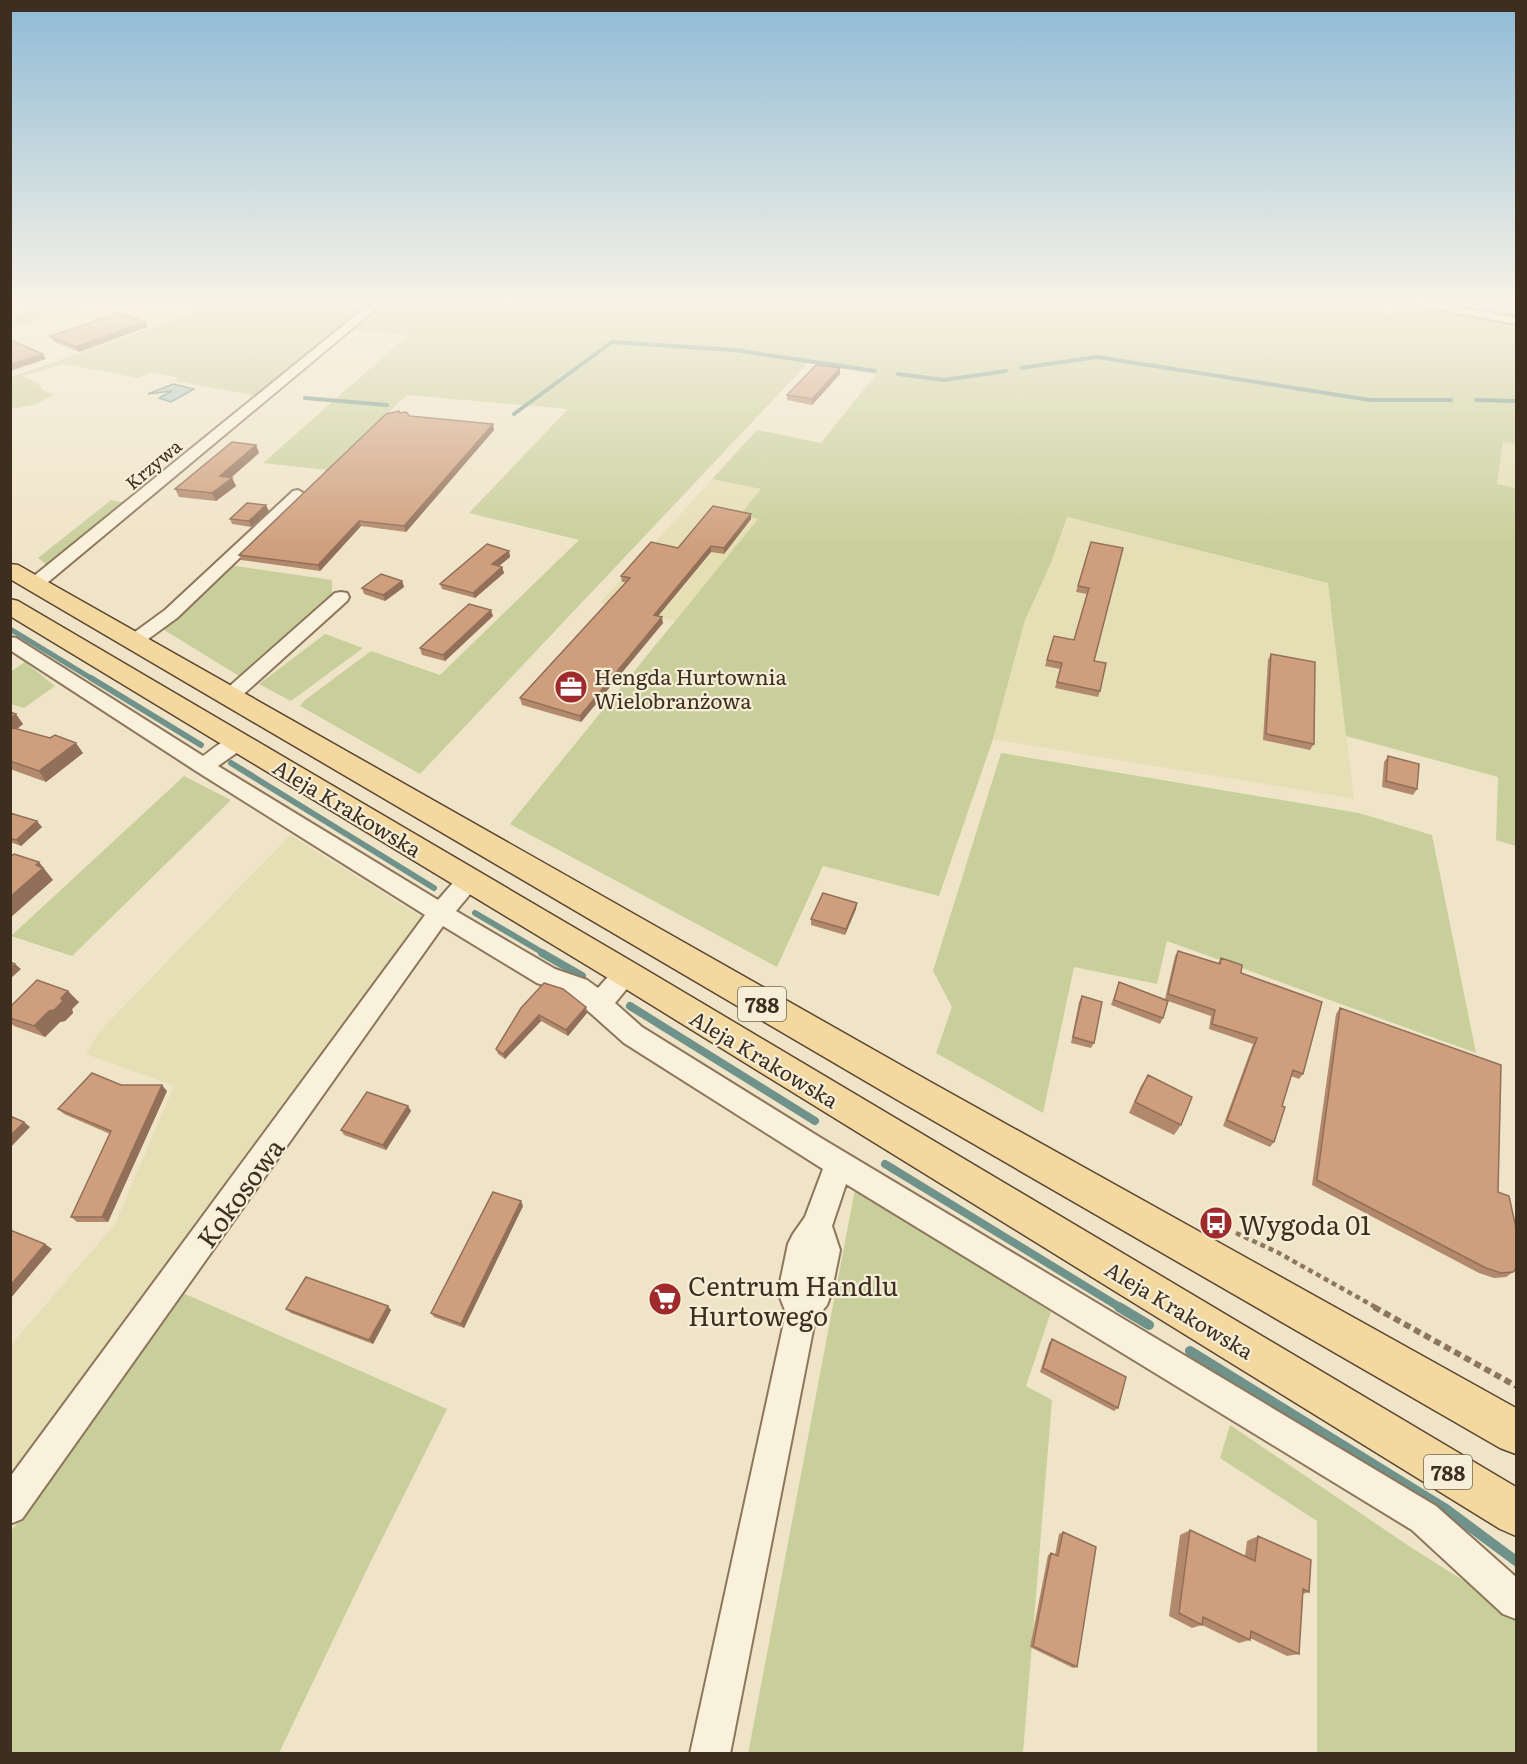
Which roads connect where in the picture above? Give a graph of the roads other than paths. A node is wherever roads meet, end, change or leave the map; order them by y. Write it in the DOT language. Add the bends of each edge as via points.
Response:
graph roads {
  1 [pos="272,384"];
  2 [pos="298,494"];
  3 [pos="23,577"];
  4 [pos="341,597"];
  5 [pos="10,606"];
  6 [pos="134,641"];
  7 [pos="10,642"];
  8 [pos="230,696"];
  9 [pos="238,741"];
  10 [pos="203,766"];
  11 [pos="471,880"];
  12 [pos="440,913"];
  13 [pos="627,974"];
  14 [pos="599,1003"];
  15 [pos="839,1163"];
  16 [pos="1516,1432"];
  17 [pos="10,1507"];
  18 [pos="1516,1513"];
  19 [pos="1516,1601"];
  20 [pos="710,1754"];
  1 -- 3 [label="street, Krzywa"];
  2 -- 6 [label="street" via="171,614"];
  3 -- 6 [label="main road, Aleja Krakowska / 788"];
  4 -- 8 [label="street"];
  5 -- 9 [label="main road, Aleja Krakowska / 788"];
  6 -- 8 [label="main road, Aleja Krakowska / 788"];
  7 -- 10 [label="street"];
  8 -- 16 [label="main road, Aleja Krakowska / 788" via="914,1091"];
  9 -- 10 [label="street"];
  9 -- 11 [label="main road, Aleja Krakowska / 788"];
  10 -- 12 [label="street"];
  11 -- 12 [label="street, Kokosowa"];
  11 -- 13 [label="main road, Aleja Krakowska / 788"];
  12 -- 14 [label="street" via="546,976 578,987"];
  12 -- 17 [label="street, Kokosowa"];
  13 -- 14 [label="street"];
  13 -- 18 [label="main road, Aleja Krakowska / 788"];
  14 -- 15 [label="street" via="633,1035"];
  15 -- 19 [label="street" via="1424,1518"];
  15 -- 20 [label="street" via="817,1226 825,1250 816,1294 801,1313"];
}
